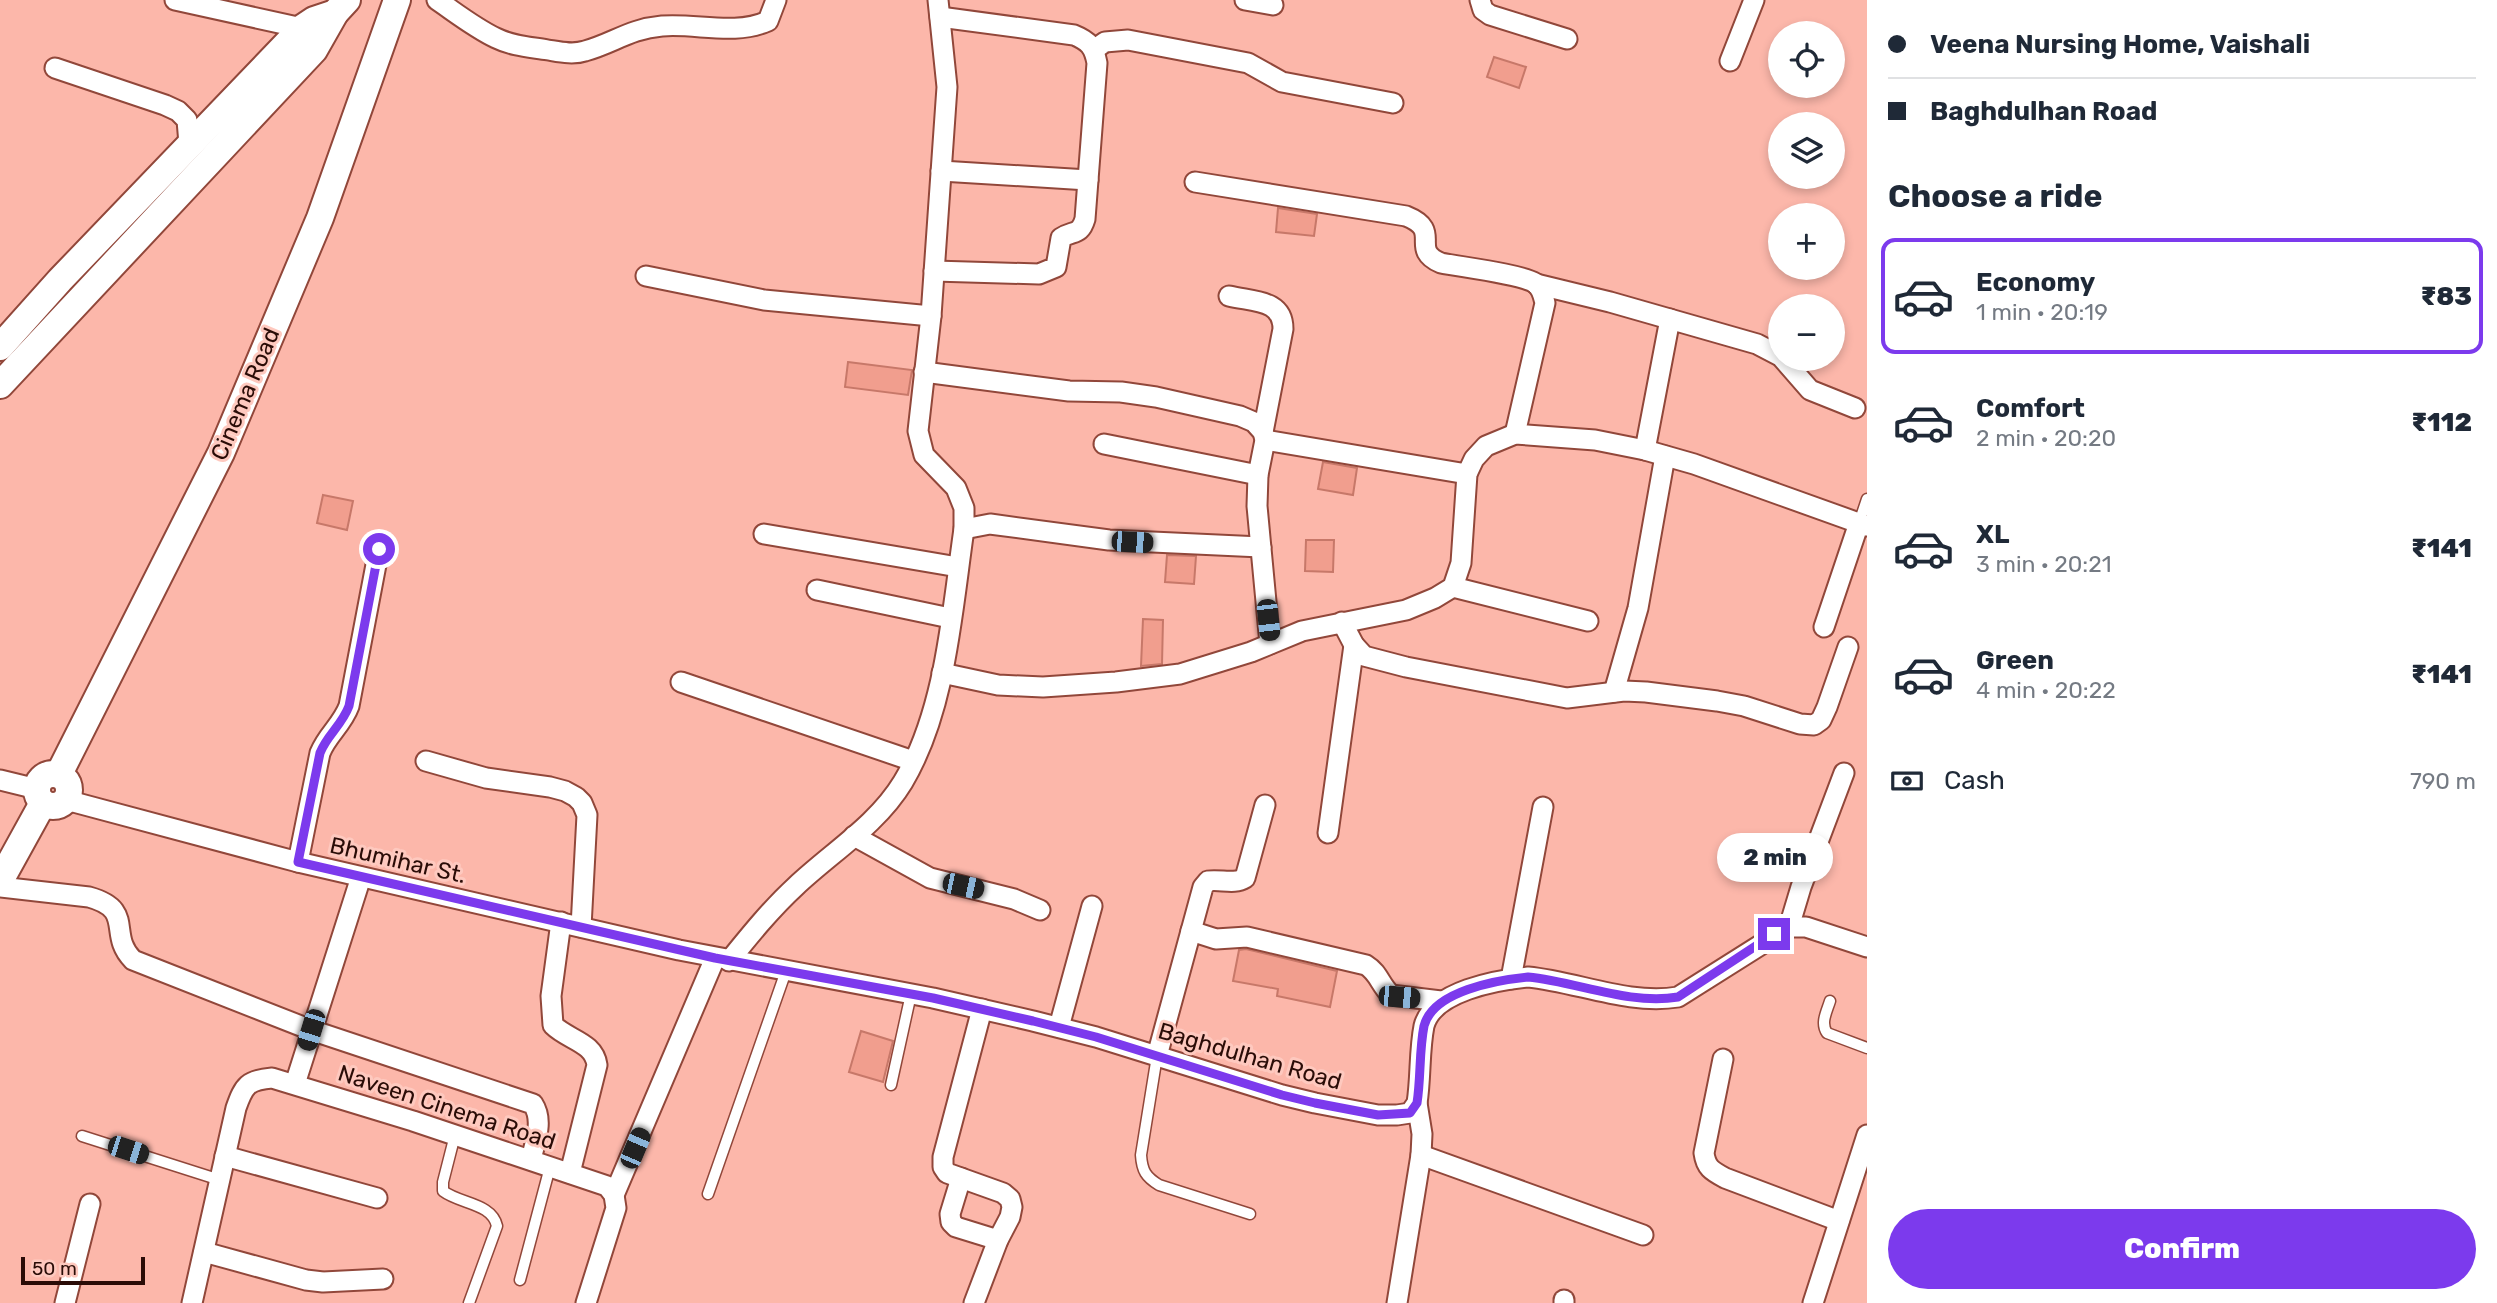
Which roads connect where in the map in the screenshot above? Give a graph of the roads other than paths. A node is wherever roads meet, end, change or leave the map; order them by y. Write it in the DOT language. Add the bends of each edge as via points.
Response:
graph roads {
  1 [pos="175,0"];
  2 [pos="397,0"];
  3 [pos="437,0"];
  4 [pos="776,0"];
  5 [pos="1245,0"];
  6 [pos="1480,0"];
  7 [pos="1754,0"];
  8 [pos="1273,5"];
  9 [pos="341,6"];
  10 [pos="939,8"];
  11 [pos="302,28"];
  12 [pos="1567,39"];
  13 [pos="1095,49"];
  14 [pos="1730,61"];
  15 [pos="55,68"];
  16 [pos="1393,103"];
  17 [pos="189,144"];
  18 [pos="941,171"];
  19 [pos="1088,180"];
  20 [pos="1195,182"];
  21 [pos="934,271"];
  22 [pos="646,276"];
  23 [pos="1536,284"];
  24 [pos="1229,296"];
  25 [pos="931,316"];
  26 [pos="1671,319"];
  27 [pos="0,346"];
  28 [pos="1768,350"];
  29 [pos="1793,371"];
  30 [pos="924,372"];
  31 [pos="0,385"];
  32 [pos="1855,408"];
  33 [pos="1515,433"];
  34 [pos="1264,436"];
  35 [pos="1104,444"];
  36 [pos="1645,450"];
  37 [pos="1665,456"];
  38 [pos="1467,474"];
  39 [pos="1258,475"];
  40 [pos="1867,499"];
  41 [pos="1863,524"];
  42 [pos="964,529"];
  43 [pos="764,534"];
  44 [pos="1261,547"];
  45 [pos="379,549"];
  46 [pos="958,568"];
  47 [pos="1453,587"];
  48 [pos="817,590"];
  49 [pos="950,618"];
  50 [pos="1588,621"];
  51 [pos="1342,622"];
  52 [pos="1824,627"];
  53 [pos="1270,644"];
  54 [pos="1354,645"];
  55 [pos="1848,647"];
  56 [pos="942,673"];
  57 [pos="681,682"];
  58 [pos="1614,692"];
  59 [pos="426,761"];
  60 [pos="913,761"];
  61 [pos="1844,773"];
  62 [pos="0,780"];
  63 [pos="49,797"];
  64 [pos="1265,805"];
  65 [pos="1543,807"];
  66 [pos="1328,833"];
  67 [pos="854,836"];
  68 [pos="298,862"];
  69 [pos="362,877"];
  70 [pos="0,881"];
  71 [pos="0,887"];
  72 [pos="1092,906"];
  73 [pos="1040,910"];
  74 [pos="561,922"];
  75 [pos="581,927"];
  76 [pos="1789,927"];
  77 [pos="1191,931"];
  78 [pos="1867,947"];
  79 [pos="679,950"];
  80 [pos="722,960"];
  81 [pos="786,971"];
  82 [pos="1511,979"];
  83 [pos="911,994"];
  84 [pos="1830,1000"];
  85 [pos="1441,1001"];
  86 [pos="982,1009"];
  87 [pos="1059,1027"];
  88 [pos="311,1030"];
  89 [pos="1867,1048"];
  90 [pos="1157,1056"];
  91 [pos="1723,1059"];
  92 [pos="295,1084"];
  93 [pos="891,1085"];
  94 [pos="1417,1103"];
  95 [pos="455,1135"];
  96 [pos="1867,1135"];
  97 [pos="82,1136"];
  98 [pos="1421,1155"];
  99 [pos="225,1156"];
  100 [pos="531,1160"];
  101 [pos="550,1166"];
  102 [pos="570,1173"];
  103 [pos="961,1178"];
  104 [pos="220,1180"];
  105 [pos="611,1191"];
  106 [pos="708,1195"];
  107 [pos="377,1198"];
  108 [pos="90,1205"];
  109 [pos="1250,1214"];
  110 [pos="1839,1221"];
  111 [pos="1643,1236"];
  112 [pos="998,1240"];
  113 [pos="204,1252"];
  114 [pos="383,1279"];
  115 [pos="520,1280"];
  116 [pos="65,1303"];
  117 [pos="192,1303"];
  118 [pos="469,1303"];
  119 [pos="586,1303"];
  120 [pos="974,1303"];
  121 [pos="1397,1303"];
  122 [pos="1813,1303"];
  1 -- 11 [label="street"];
  2 -- 63 [label="main road, Cinema Road" via="320,218 221,453 59,774 70,789"];
  3 -- 4 [label="street" via="496,38 572,53 645,28 758,25 768,21"];
  5 -- 8 [label="street"];
  6 -- 12 [label="street" via="1490,15"];
  7 -- 14 [label="street"];
  9 -- 11 [label="main road"];
  9 -- 31 [label="main road" via="314,50"];
  10 -- 13 [label="street" via="1074,35"];
  10 -- 18 [label="street" via="947,87"];
  11 -- 17 [label="main road"];
  13 -- 16 [label="street" via="1105,42 1128,40 1248,63 1282,82"];
  13 -- 19 [label="street"];
  15 -- 17 [label="street" via="178,111 187,120"];
  17 -- 27 [label="main road"];
  18 -- 19 [label="street"];
  18 -- 21 [label="street"];
  19 -- 21 [label="street" via="1082,228 1061,238 1056,268 1039,274"];
  20 -- 23 [label="street" via="1406,216 1424,228 1429,258"];
  21 -- 25 [label="street"];
  22 -- 25 [label="street" via="764,300"];
  23 -- 26 [label="street"];
  23 -- 33 [label="street" via="1545,303"];
  24 -- 34 [label="street" via="1271,306 1283,318"];
  25 -- 30 [label="street"];
  26 -- 28 [label="street"];
  26 -- 36 [label="street"];
  29 -- 32 [label="street" via="1810,390"];
  30 -- 34 [label="street" via="1156,397 1240,416 1254,422"];
  30 -- 42 [label="street" via="918,431 924,455 956,488 964,508"];
  33 -- 36 [label="street"];
  33 -- 38 [label="street" via="1486,446"];
  34 -- 38 [label="street"];
  34 -- 39 [label="street"];
  35 -- 39 [label="street"];
  36 -- 37 [label="street"];
  37 -- 41 [label="street"];
  37 -- 58 [label="street" via="1638,608"];
  38 -- 47 [label="street" via="1461,563"];
  39 -- 44 [label="street"];
  40 -- 41 [label="lane"];
  41 -- 52 [label="street"];
  42 -- 44 [label="street" via="989,524 1109,540"];
  42 -- 46 [label="street"];
  43 -- 46 [label="street"];
  44 -- 53 [label="street"];
  45 -- 68 [label="street" via="349,706 320,753"];
  46 -- 49 [label="street"];
  47 -- 50 [label="street"];
  47 -- 51 [label="street" via="1406,610"];
  48 -- 49 [label="street"];
  49 -- 56 [label="street"];
  51 -- 53 [label="street"];
  51 -- 54 [label="street"];
  53 -- 56 [label="street" via="1180,674 1116,682 1043,687"];
  54 -- 58 [label="street" via="1364,656 1383,662 1545,696"];
  54 -- 66 [label="street"];
  55 -- 58 [label="street" via="1821,720 1814,725 1717,701"];
  56 -- 60 [label="street" via="928,727"];
  57 -- 60 [label="street"];
  59 -- 75 [label="street" via="486,778 550,787 582,803 587,815"];
  60 -- 67 [label="street" via="886,804"];
  61 -- 76 [label="street"];
  62 -- 63 [label="street, Bhumihar St."];
  63 -- 68 [label="street, Bhumihar St."];
  63 -- 70 [label="main road"];
  64 -- 77 [label="street" via="1245,878 1208,881"];
  65 -- 82 [label="street"];
  67 -- 73 [label="street" via="930,878"];
  67 -- 80 [label="street" via="795,886"];
  68 -- 69 [label="street, Bhumihar St."];
  69 -- 74 [label="street, Bhumihar St."];
  69 -- 88 [label="street"];
  71 -- 88 [label="street" via="104,901 113,906 122,945 133,960"];
  72 -- 87 [label="street"];
  74 -- 75 [label="street, Bhumihar St."];
  74 -- 102 [label="street" via="551,996 553,1025 589,1047 597,1065"];
  75 -- 79 [label="street, Bhumihar St."];
  76 -- 78 [label="street" via="1806,927"];
  76 -- 82 [label="street" via="1678,997 1640,998 1546,979"];
  77 -- 85 [label="street" via="1216,939 1247,937 1366,965 1375,970 1391,995"];
  77 -- 90 [label="street"];
  79 -- 80 [label="street, Baghdulhan Road"];
  80 -- 81 [label="street, Baghdulhan Road"];
  80 -- 105 [label="street"];
  81 -- 83 [label="street, Baghdulhan Road"];
  81 -- 106 [label="lane"];
  82 -- 85 [label="street"];
  83 -- 86 [label="street, Baghdulhan Road"];
  83 -- 93 [label="lane"];
  84 -- 89 [label="lane" via="1823,1028"];
  85 -- 94 [label="street" via="1424,1026"];
  86 -- 87 [label="street, Baghdulhan Road"];
  86 -- 103 [label="street" via="943,1157 947,1173"];
  87 -- 90 [label="street, Baghdulhan Road"];
  88 -- 92 [label="street"];
  88 -- 100 [label="street" via="533,1104 540,1120"];
  90 -- 94 [label="street, Baghdulhan Road" via="1282,1095 1366,1112 1410,1113"];
  90 -- 109 [label="lane" via="1141,1156 1147,1178"];
  91 -- 110 [label="street" via="1704,1153 1711,1171"];
  92 -- 95 [label="street, Naveen Cinema Road"];
  92 -- 99 [label="street, Naveen Cinema Road" via="272,1078 255,1080 242,1091"];
  94 -- 98 [label="street"];
  95 -- 100 [label="street, Naveen Cinema Road"];
  95 -- 118 [label="lane" via="443,1191 487,1210 495,1216 497,1226"];
  96 -- 110 [label="street"];
  97 -- 104 [label="lane"];
  98 -- 111 [label="street"];
  98 -- 121 [label="street"];
  99 -- 104 [label="street, Naveen Cinema Road"];
  99 -- 107 [label="street"];
  100 -- 101 [label="street, Naveen Cinema Road"];
  101 -- 102 [label="street, Naveen Cinema Road"];
  101 -- 115 [label="lane"];
  102 -- 105 [label="street, Naveen Cinema Road"];
  103 -- 112 [label="street" via="951,1222"];
  103 -- 112 [label="street" via="1010,1199 1010,1217"];
  104 -- 113 [label="street, Naveen Cinema Road"];
  105 -- 119 [label="street" via="616,1208"];
  108 -- 116 [label="street"];
  110 -- 122 [label="street"];
  112 -- 120 [label="street"];
  113 -- 114 [label="street" via="306,1280"];
  113 -- 117 [label="street, Naveen Cinema Road"];
}
